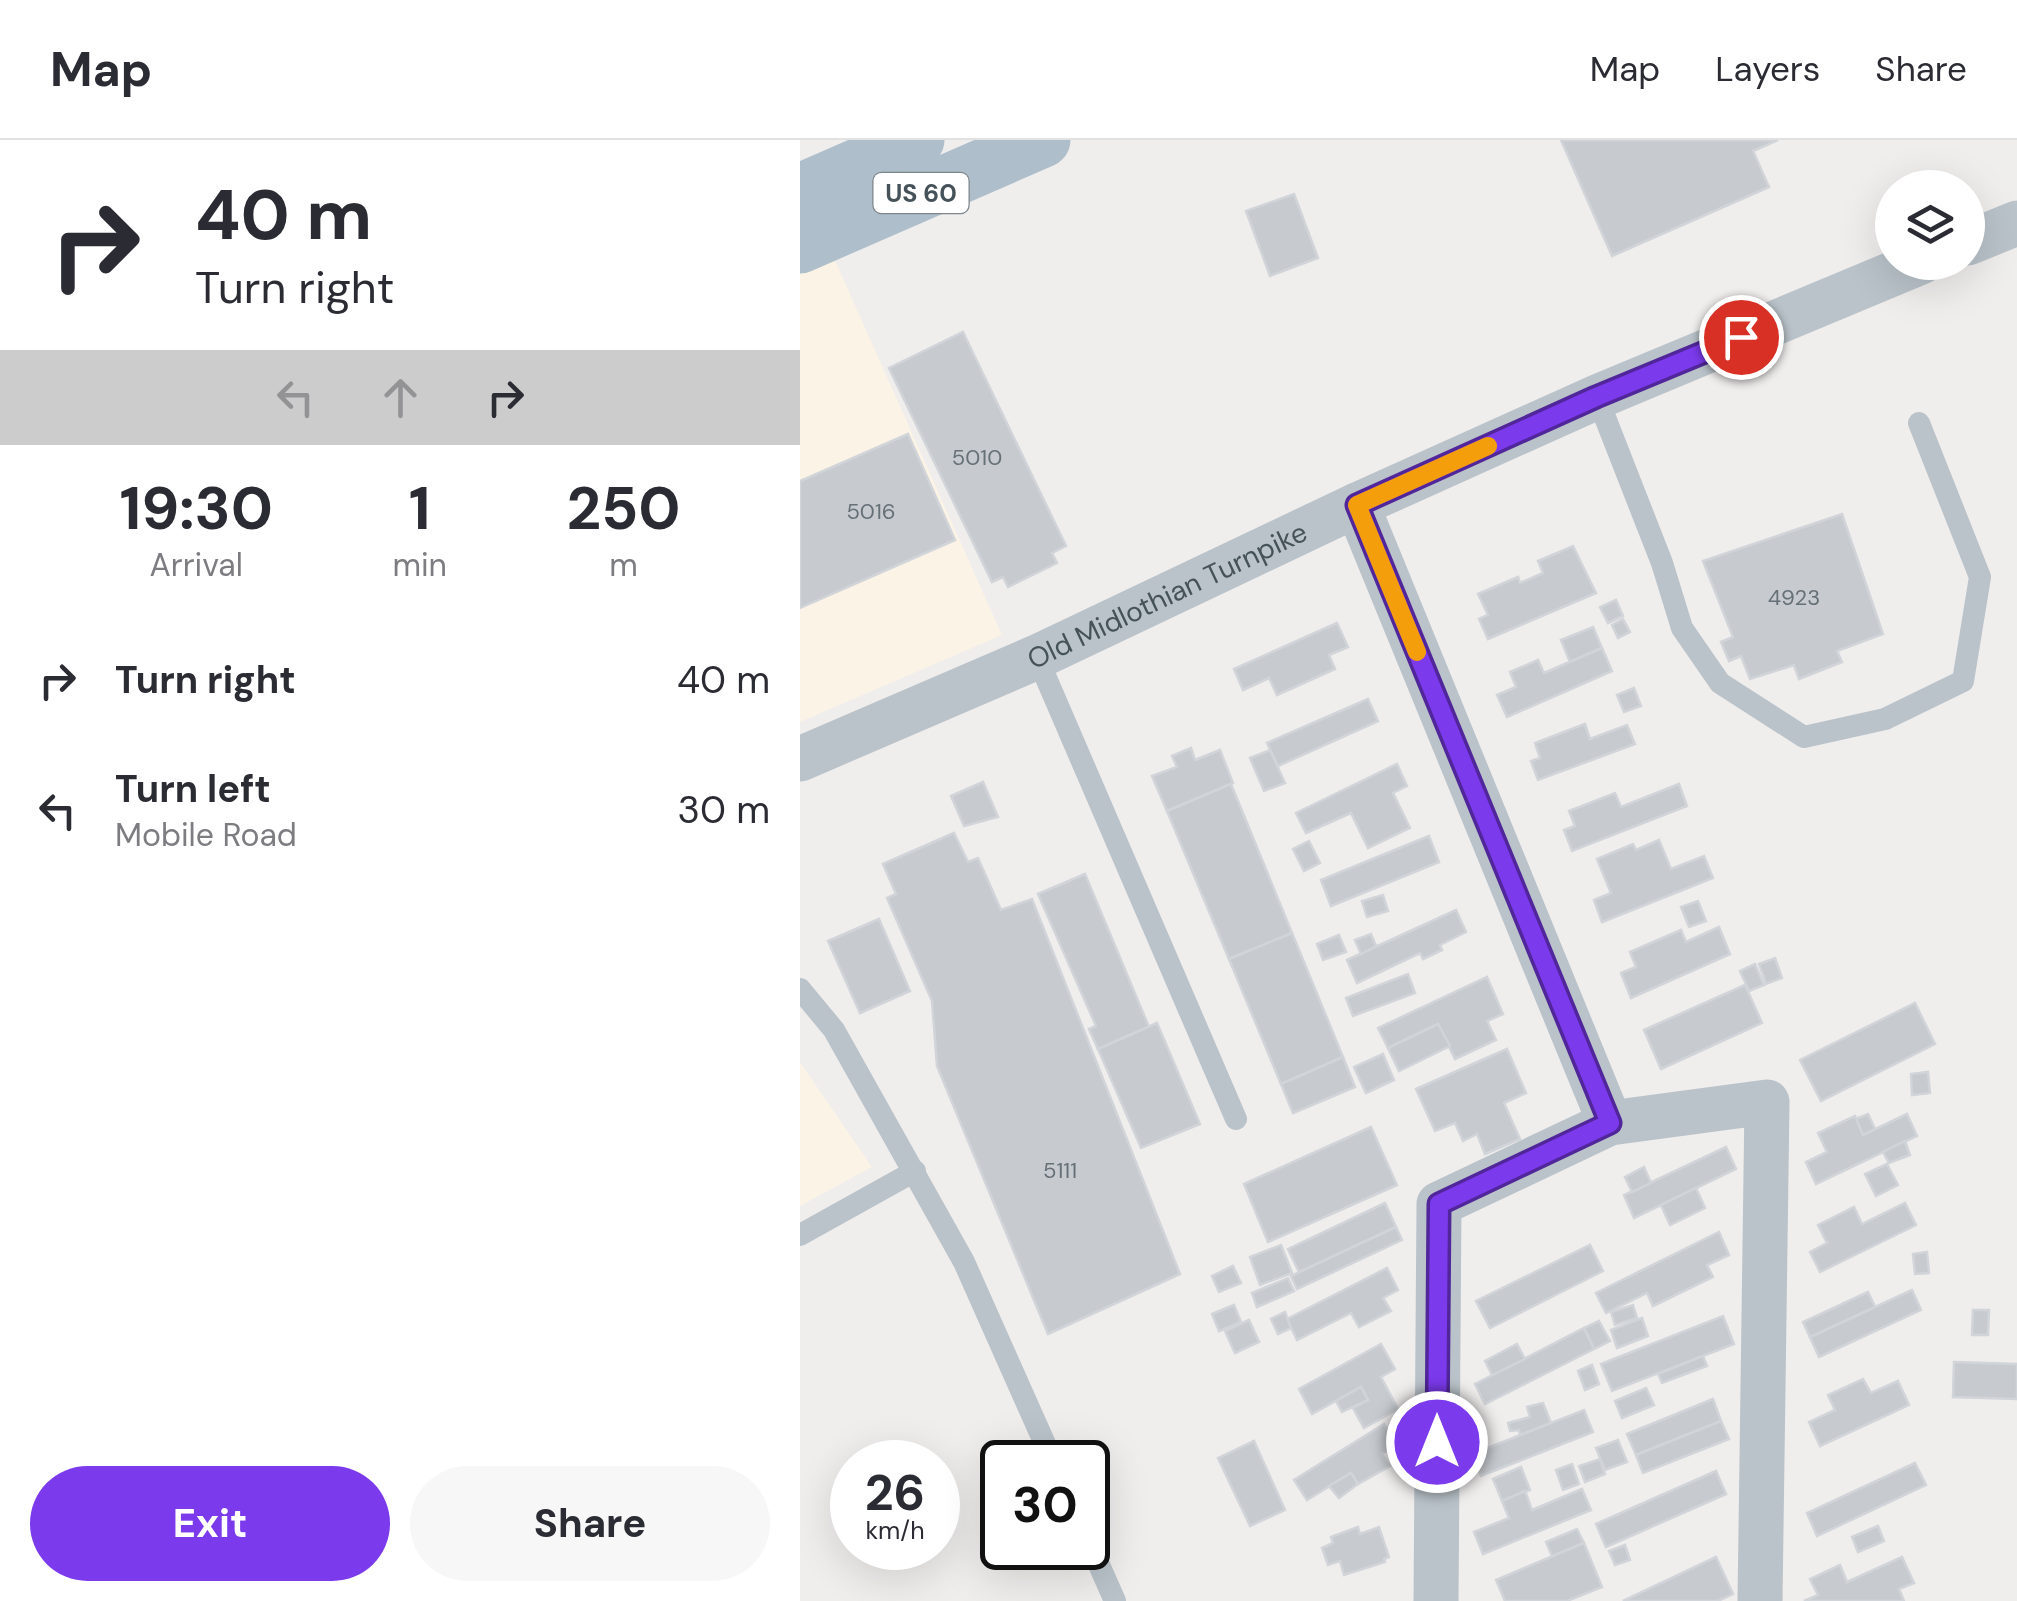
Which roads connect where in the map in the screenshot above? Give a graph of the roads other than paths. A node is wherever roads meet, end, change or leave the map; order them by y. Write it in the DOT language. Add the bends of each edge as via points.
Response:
graph roads {
  1 [pos="917,140"];
  2 [pos="1043,140"];
  3 [pos="800,191"];
  4 [pos="2017,222"];
  5 [pos="1985,236"];
  6 [pos="800,246"];
  7 [pos="1878,280"];
  8 [pos="1596,397"];
  9 [pos="1919,423"];
  10 [pos="1357,505"];
  11 [pos="1037,657"];
  12 [pos="800,759"];
  13 [pos="800,989"];
  14 [pos="1236,1120"];
  15 [pos="1610,1123"];
  16 [pos="915,1171"];
  17 [pos="800,1235"];
  18 [pos="1043,1440"];
  19 [pos="1102,1570"];
  20 [pos="1116,1601"];
  21 [pos="1436,1601"];
  22 [pos="1760,1601"];
  1 -- 3 [label="main road, US 60"];
  2 -- 6 [label="main road, US 60"];
  4 -- 5 [label="street"];
  7 -- 8 [label="street, Old Midlothian Turnpike"];
  8 -- 9 [label="lane" via="1682,628 1720,683 1804,737 1884,719 1963,681 1980,577"];
  8 -- 10 [label="street, Old Midlothian Turnpike"];
  10 -- 11 [label="street, Old Midlothian Turnpike"];
  10 -- 15 [label="street"];
  11 -- 12 [label="street, Old Midlothian Turnpike"];
  11 -- 14 [label="lane"];
  13 -- 16 [label="lane" via="834,1030"];
  15 -- 21 [label="street" via="1439,1204"];
  15 -- 22 [label="street" via="1767,1102"];
  16 -- 17 [label="lane"];
  16 -- 18 [label="lane" via="964,1262"];
  19 -- 20 [label="lane"];
}
